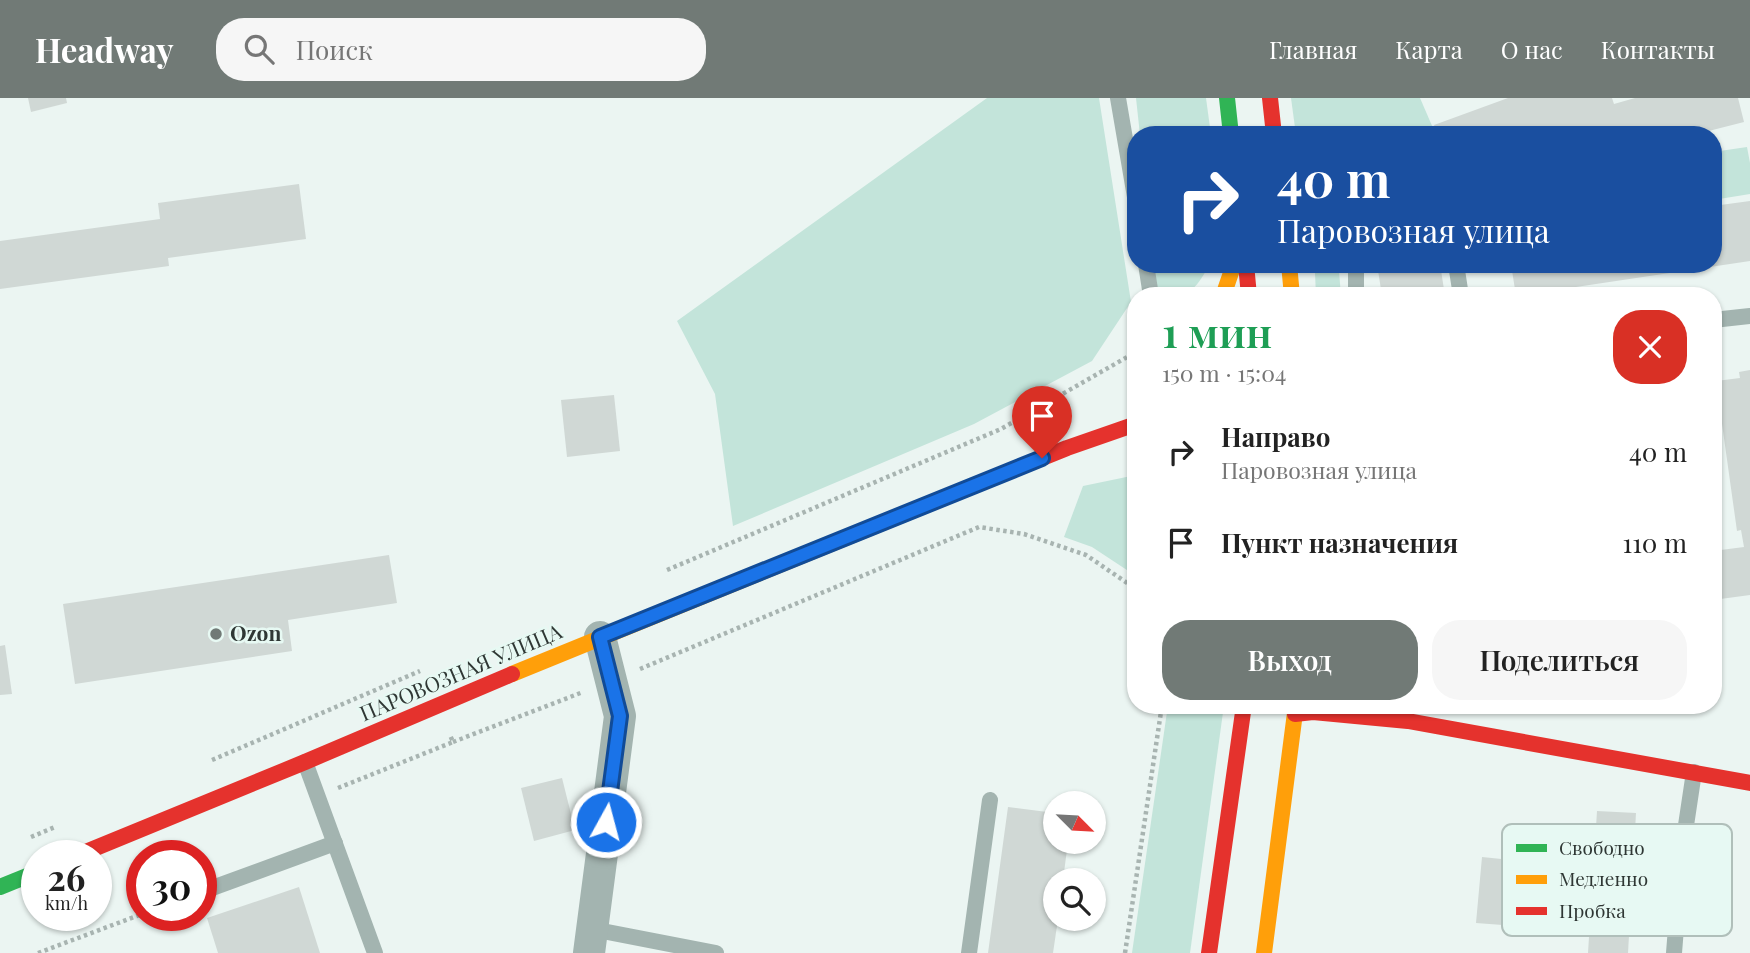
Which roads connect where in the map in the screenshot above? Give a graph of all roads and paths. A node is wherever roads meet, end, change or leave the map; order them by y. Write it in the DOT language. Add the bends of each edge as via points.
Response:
graph roads {
  1 [pos="1118,98"];
  2 [pos="1227,98"];
  3 [pos="1270,98"];
  4 [pos="1230,126"];
  5 [pos="1273,126"];
  6 [pos="1127,150"];
  7 [pos="1750,316"];
  8 [pos="1722,319"];
  9 [pos="1106,419"];
  10 [pos="1127,427"];
  11 [pos="1127,443"];
  12 [pos="1067,448"];
  13 [pos="1127,583"];
  14 [pos="600,637"];
  15 [pos="611,681"];
  16 [pos="1161,714"];
  17 [pos="1243,714"];
  18 [pos="1294,714"];
  19 [pos="1412,714"];
  20 [pos="453,742"];
  21 [pos="304,762"];
  22 [pos="1694,772"];
  23 [pos="1750,783"];
  24 [pos="990,800"];
  25 [pos="1686,824"];
  26 [pos="112,841"];
  27 [pos="335,843"];
  28 [pos="21,878"];
  29 [pos="217,886"];
  30 [pos="0,887"];
  31 [pos="126,920"];
  32 [pos="591,941"];
  33 [pos="38,953"];
  34 [pos="374,953"];
  35 [pos="716,953"];
  36 [pos="969,953"];
  37 [pos="1125,953"];
  38 [pos="1209,953"];
  39 [pos="1265,953"];
  1 -- 6 [label="lane"];
  2 -- 4 [label="main road"];
  3 -- 5 [label="main road"];
  7 -- 8 [label="lane"];
  9 -- 12 [label="main road"];
  10 -- 12 [label="main road, ПАРОВОЗНАЯ УЛИЦА"];
  11 -- 12 [label="main road"];
  12 -- 14 [label="main road, ПАРОВОЗНАЯ УЛИЦА"];
  13 -- 15 [label="path" via="1086,555 1024,534 979,527"];
  14 -- 15 [label="street"];
  14 -- 21 [label="main road, ПАРОВОЗНАЯ УЛИЦА"];
  15 -- 20 [label="path"];
  15 -- 32 [label="street" via="620,716"];
  16 -- 37 [label="path"];
  17 -- 38 [label="main road"];
  18 -- 39 [label="main road"];
  19 -- 22 [label="main road"];
  21 -- 26 [label="main road, ПАРОВОЗНАЯ УЛИЦА"];
  21 -- 27 [label="lane"];
  22 -- 23 [label="main road"];
  22 -- 25 [label="lane"];
  24 -- 36 [label="lane"];
  27 -- 29 [label="lane"];
  27 -- 34 [label="lane"];
  28 -- 30 [label="main road"];
  31 -- 33 [label="path"];
  32 -- 35 [label="lane"];
}
